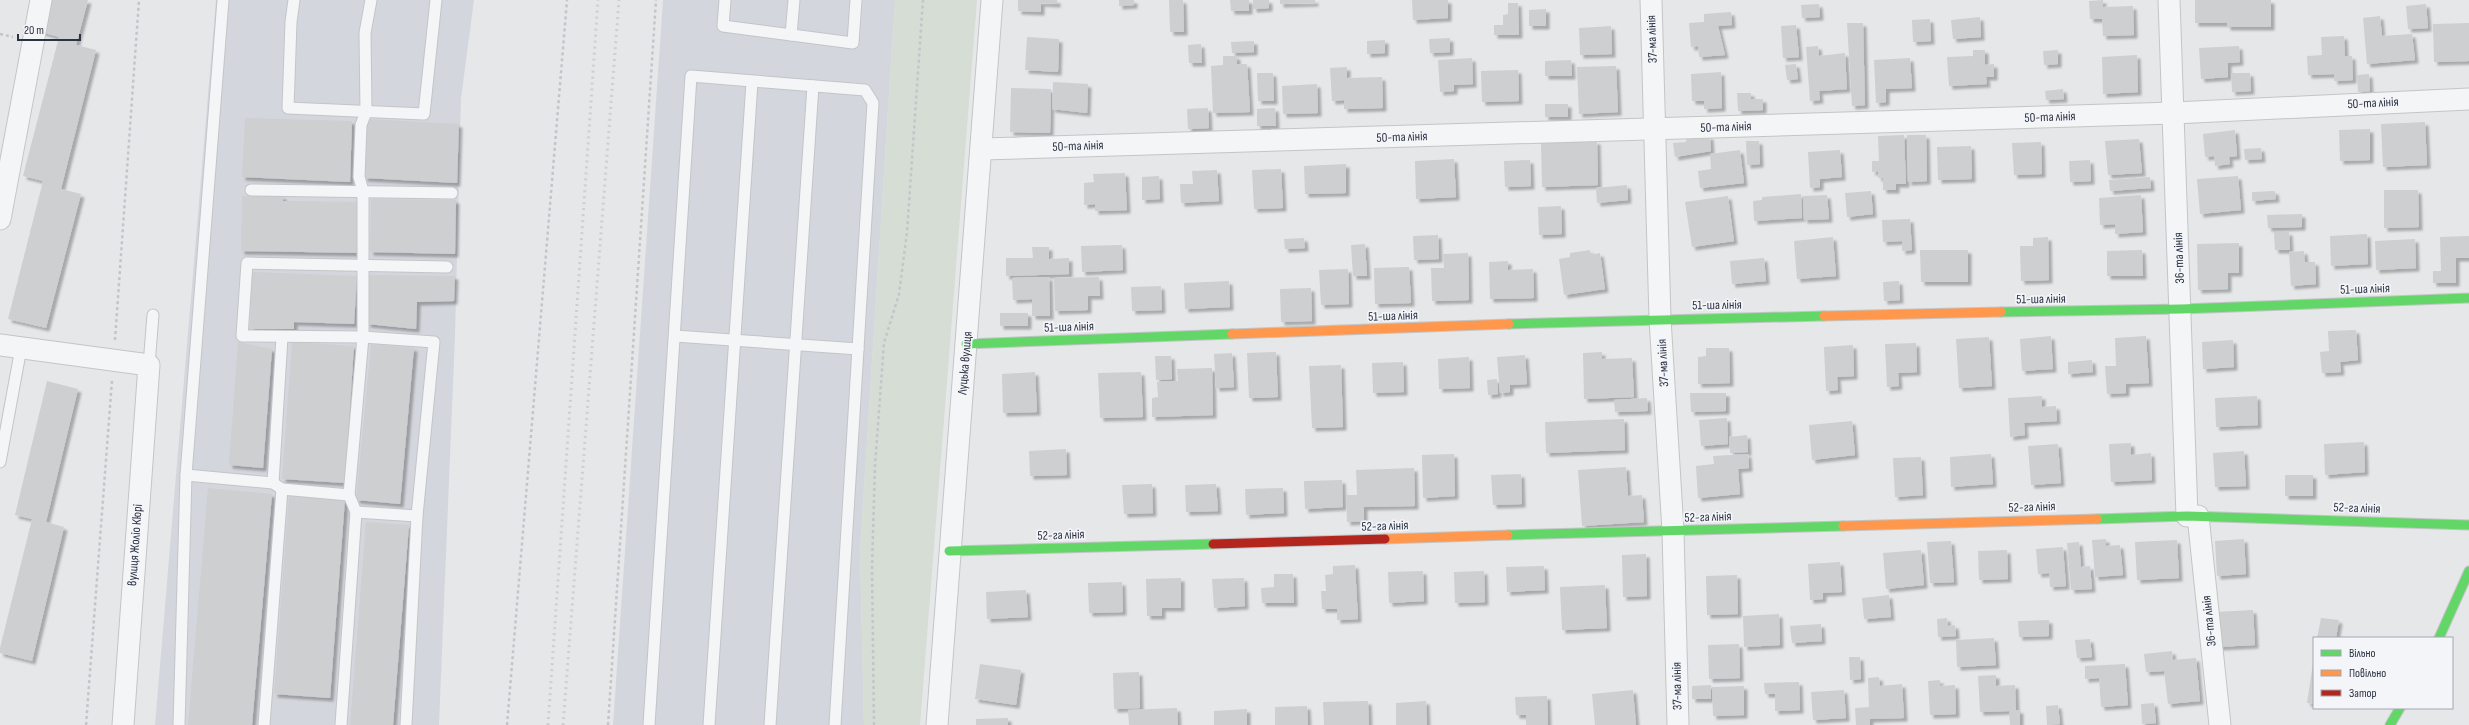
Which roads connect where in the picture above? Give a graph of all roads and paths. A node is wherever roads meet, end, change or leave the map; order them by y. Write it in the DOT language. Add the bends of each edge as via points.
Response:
graph roads {
  1 [pos="41,0"];
  2 [pos="139,0"];
  3 [pos="223,0"];
  4 [pos="294,0"];
  5 [pos="371,0"];
  6 [pos="436,0"];
  7 [pos="567,0"];
  8 [pos="656,0"];
  9 [pos="724,0"];
  10 [pos="794,0"];
  11 [pos="856,0"];
  12 [pos="923,0"];
  13 [pos="992,0"];
  14 [pos="1651,0"];
  15 [pos="2169,0"];
  16 [pos="791,35"];
  17 [pos="752,82"];
  18 [pos="814,86"];
  19 [pos="2469,99"];
  20 [pos="366,112"];
  21 [pos="2174,113"];
  22 [pos="1656,129"];
  23 [pos="982,148"];
  24 [pos="251,190"];
  25 [pos="363,191"];
  26 [pos="452,193"];
  27 [pos="0,220"];
  28 [pos="365,265"];
  29 [pos="447,267"];
  30 [pos="2469,298"];
  31 [pos="2181,309"];
  32 [pos="153,315"];
  33 [pos="1660,320"];
  34 [pos="676,336"];
  35 [pos="282,337"];
  36 [pos="363,337"];
  37 [pos="734,340"];
  38 [pos="966,344"];
  39 [pos="0,345"];
  40 [pos="796,345"];
  41 [pos="22,348"];
  42 [pos="858,349"];
  43 [pos="114,360"];
  44 [pos="149,365"];
  45 [pos="0,462"];
  46 [pos="186,475"];
  47 [pos="273,483"];
  48 [pos="282,489"];
  49 [pos="349,495"];
  50 [pos="356,512"];
  51 [pos="418,516"];
  52 [pos="2192,516"];
  53 [pos="2469,525"];
  54 [pos="1673,532"];
  55 [pos="949,551"];
  56 [pos="2469,571"];
  57 [pos="2439,637"];
  58 [pos="2399,709"];
  59 [pos="86,725"];
  60 [pos="123,725"];
  61 [pos="179,725"];
  62 [pos="264,725"];
  63 [pos="341,725"];
  64 [pos="406,725"];
  65 [pos="507,725"];
  66 [pos="608,725"];
  67 [pos="649,725"];
  68 [pos="709,725"];
  69 [pos="770,725"];
  70 [pos="835,725"];
  71 [pos="874,725"];
  72 [pos="937,725"];
  73 [pos="1678,725"];
  74 [pos="2220,725"];
  75 [pos="2390,725"];
  1 -- 27 [label="street"];
  2 -- 43 [label="path"];
  3 -- 46 [label="lane"];
  4 -- 20 [label="lane" via="288,108"];
  5 -- 20 [label="lane" via="365,32"];
  6 -- 20 [label="lane" via="424,114"];
  7 -- 65 [label="path"];
  8 -- 66 [label="path"];
  9 -- 16 [label="lane" via="723,26"];
  10 -- 16 [label="lane"];
  11 -- 16 [label="lane" via="853,43"];
  12 -- 71 [label="path" via="907,232 899,294 884,343 875,465 872,567"];
  13 -- 23 [label="street, Луцька вулиця"];
  14 -- 22 [label="street, 37-ма лінія"];
  15 -- 21 [label="street, 36-та лінія"];
  17 -- 18 [label="lane"];
  17 -- 34 [label="lane" via="691,76"];
  17 -- 37 [label="lane"];
  18 -- 40 [label="lane"];
  18 -- 42 [label="lane" via="865,90 873,103"];
  19 -- 21 [label="street, 50-та лінія"];
  20 -- 25 [label="lane" via="361,125 359,178"];
  21 -- 22 [label="street, 50-та лінія"];
  21 -- 31 [label="street, 36-та лінія"];
  22 -- 23 [label="street, 50-та лінія"];
  22 -- 33 [label="street, 37-ма лінія"];
  23 -- 38 [label="street, Луцька вулиця"];
  24 -- 25 [label="lane"];
  25 -- 26 [label="lane"];
  25 -- 28 [label="lane"];
  28 -- 29 [label="lane"];
  28 -- 35 [label="lane" via="247,263 242,336"];
  28 -- 36 [label="lane"];
  30 -- 31 [label="main road, 51-ша лінія"];
  31 -- 33 [label="main road, 51-ша лінія"];
  31 -- 52 [label="street, 36-та лінія"];
  32 -- 44 [label="lane"];
  33 -- 38 [label="main road, 51-ша лінія"];
  33 -- 54 [label="street, 37-ма лінія"];
  34 -- 37 [label="lane"];
  34 -- 67 [label="lane"];
  35 -- 36 [label="lane"];
  35 -- 47 [label="lane"];
  36 -- 49 [label="lane"];
  36 -- 51 [label="lane" via="434,342"];
  37 -- 40 [label="lane"];
  37 -- 68 [label="lane"];
  38 -- 55 [label="street, Луцька вулиця"];
  39 -- 41 [label="street"];
  40 -- 42 [label="lane"];
  40 -- 69 [label="lane"];
  41 -- 43 [label="street"];
  41 -- 45 [label="lane"];
  42 -- 70 [label="lane"];
  43 -- 44 [label="street"];
  43 -- 59 [label="path"];
  44 -- 60 [label="street, вулиця Жоліо Кюрі"];
  46 -- 47 [label="lane"];
  46 -- 61 [label="lane"];
  47 -- 48 [label="lane"];
  48 -- 49 [label="lane"];
  48 -- 62 [label="lane"];
  49 -- 50 [label="lane"];
  50 -- 51 [label="lane"];
  50 -- 63 [label="lane"];
  51 -- 64 [label="lane"];
  52 -- 53 [label="main road, 52-га лінія"];
  52 -- 54 [label="main road, 52-га лінія"];
  52 -- 74 [label="street, 36-та лінія"];
  54 -- 55 [label="main road, 52-га лінія"];
  54 -- 73 [label="street, 37-ма лінія"];
  55 -- 72 [label="street, Луцька вулиця"];
  56 -- 57 [label="main road"];
  58 -- 75 [label="main road"];
}
